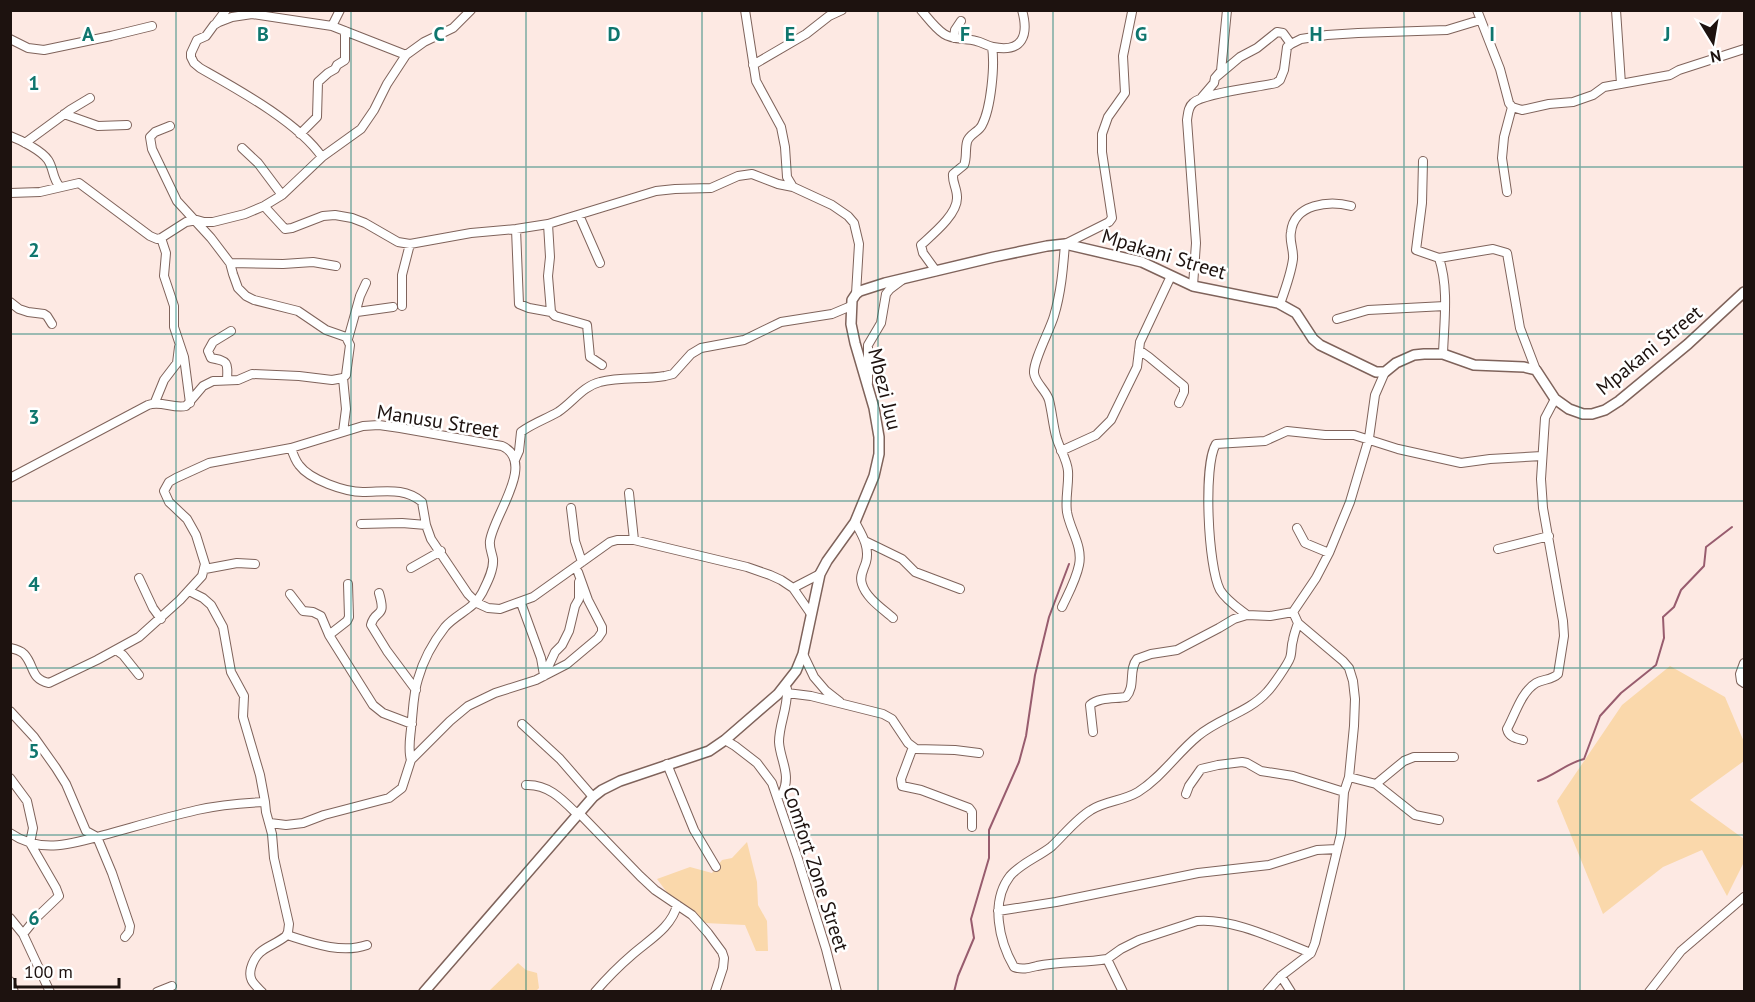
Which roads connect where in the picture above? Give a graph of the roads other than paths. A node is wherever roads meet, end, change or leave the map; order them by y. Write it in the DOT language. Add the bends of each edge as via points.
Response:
graph roads {
  1 [pos="226,10"];
  2 [pos="339,10"];
  3 [pos="471,10"];
  4 [pos="745,10"];
  5 [pos="842,10"];
  6 [pos="921,10"];
  7 [pos="1022,10"];
  8 [pos="1227,10"];
  9 [pos="1477,10"];
  10 [pos="1616,10"];
  11 [pos="1132,12"];
  12 [pos="258,13"];
  13 [pos="1480,20"];
  14 [pos="961,21"];
  15 [pos="214,25"];
  16 [pos="152,26"];
  17 [pos="332,26"];
  18 [pos="345,31"];
  19 [pos="954,38"];
  20 [pos="10,39"];
  21 [pos="1291,44"];
  22 [pos="992,47"];
  23 [pos="1744,49"];
  24 [pos="406,55"];
  25 [pos="753,65"];
  26 [pos="1215,78"];
  27 [pos="1621,84"];
  28 [pos="90,98"];
  29 [pos="1201,98"];
  30 [pos="1512,107"];
  31 [pos="64,114"];
  32 [pos="127,125"];
  33 [pos="170,126"];
  34 [pos="300,134"];
  35 [pos="10,136"];
  36 [pos="25,143"];
  37 [pos="242,148"];
  38 [pos="322,157"];
  39 [pos="1423,161"];
  40 [pos="60,187"];
  41 [pos="792,187"];
  42 [pos="1507,192"];
  43 [pos="10,193"];
  44 [pos="282,195"];
  45 [pos="264,206"];
  46 [pos="1351,206"];
  47 [pos="579,216"];
  48 [pos="194,220"];
  49 [pos="548,224"];
  50 [pos="516,229"];
  51 [pos="161,238"];
  52 [pos="410,244"];
  53 [pos="1065,244"];
  54 [pos="1439,258"];
  55 [pos="230,263"];
  56 [pos="600,263"];
  57 [pos="336,266"];
  58 [pos="936,271"];
  59 [pos="1171,276"];
  60 [pos="906,278"];
  61 [pos="366,283"];
  62 [pos="1193,286"];
  63 [pos="1744,292"];
  64 [pos="856,294"];
  65 [pos="10,302"];
  66 [pos="1280,304"];
  67 [pos="851,306"];
  68 [pos="1445,306"];
  69 [pos="357,312"];
  70 [pos="550,312"];
  71 [pos="1337,319"];
  72 [pos="52,324"];
  73 [pos="231,331"];
  74 [pos="348,339"];
  75 [pos="180,343"];
  76 [pos="1138,350"];
  77 [pos="1443,354"];
  78 [pos="602,365"];
  79 [pos="1536,370"];
  80 [pos="1385,372"];
  81 [pos="343,378"];
  82 [pos="227,380"];
  83 [pos="868,387"];
  84 [pos="1555,399"];
  85 [pos="155,402"];
  86 [pos="190,403"];
  87 [pos="1179,403"];
  88 [pos="343,432"];
  89 [pos="1369,438"];
  90 [pos="291,448"];
  91 [pos="1061,451"];
  92 [pos="1542,456"];
  93 [pos="515,460"];
  94 [pos="10,478"];
  95 [pos="629,493"];
  96 [pos="572,508"];
  97 [pos="855,522"];
  98 [pos="361,524"];
  99 [pos="426,525"];
  100 [pos="1297,528"];
  101 [pos="1549,536"];
  102 [pos="634,540"];
  103 [pos="865,541"];
  104 [pos="1498,549"];
  105 [pos="441,551"];
  106 [pos="1329,553"];
  107 [pos="582,562"];
  108 [pos="255,564"];
  109 [pos="411,568"];
  110 [pos="205,569"];
  111 [pos="574,571"];
  112 [pos="820,574"];
  113 [pos="139,578"];
  114 [pos="348,584"];
  115 [pos="793,588"];
  116 [pos="960,589"];
  117 [pos="189,591"];
  118 [pos="379,593"];
  119 [pos="290,594"];
  120 [pos="477,603"];
  121 [pos="522,603"];
  122 [pos="1062,608"];
  123 [pos="1294,613"];
  124 [pos="811,614"];
  125 [pos="1247,615"];
  126 [pos="893,618"];
  127 [pos="161,619"];
  128 [pos="1298,623"];
  129 [pos="329,635"];
  130 [pos="10,648"];
  131 [pos="117,650"];
  132 [pos="803,654"];
  133 [pos="1744,663"];
  134 [pos="139,675"];
  135 [pos="544,676"];
  136 [pos="1744,682"];
  137 [pos="787,689"];
  138 [pos="416,690"];
  139 [pos="843,705"];
  140 [pos="10,711"];
  141 [pos="412,724"];
  142 [pos="522,724"];
  143 [pos="1093,732"];
  144 [pos="725,740"];
  145 [pos="1522,740"];
  146 [pos="913,747"];
  147 [pos="979,753"];
  148 [pos="1454,757"];
  149 [pos="411,760"];
  150 [pos="667,764"];
  151 [pos="1349,777"];
  152 [pos="10,778"];
  153 [pos="1377,784"];
  154 [pos="526,785"];
  155 [pos="1344,792"];
  156 [pos="1186,794"];
  157 [pos="777,796"];
  158 [pos="593,797"];
  159 [pos="265,802"];
  160 [pos="578,813"];
  161 [pos="1439,820"];
  162 [pos="270,823"];
  163 [pos="972,827"];
  164 [pos="10,833"];
  165 [pos="97,837"];
  166 [pos="30,843"];
  167 [pos="1338,849"];
  168 [pos="716,867"];
  169 [pos="1744,897"];
  170 [pos="677,905"];
  171 [pos="998,910"];
  172 [pos="10,918"];
  173 [pos="23,934"];
  174 [pos="287,934"];
  175 [pos="125,937"];
  176 [pos="367,945"];
  177 [pos="1311,953"];
  178 [pos="1107,959"];
  179 [pos="1281,976"];
  180 [pos="10,981"];
  181 [pos="172,986"];
  182 [pos="14,992"];
  183 [pos="50,992"];
  184 [pos="157,992"];
  185 [pos="262,992"];
  186 [pos="424,992"];
  187 [pos="595,992"];
  188 [pos="715,992"];
  189 [pos="837,992"];
  190 [pos="1123,992"];
  191 [pos="1267,992"];
  192 [pos="1291,992"];
  193 [pos="1649,992"];
  1 -- 15 [label="street"];
  2 -- 17 [label="street"];
  3 -- 24 [label="street" via="453,28"];
  4 -- 25 [label="street"];
  5 -- 25 [label="street"];
  6 -- 19 [label="street" via="940,31"];
  7 -- 22 [label="street" via="1026,28 1023,39 1010,47"];
  8 -- 26 [label="street" via="1221,71"];
  9 -- 13 [label="street"];
  10 -- 27 [label="street"];
  11 -- 53 [label="street" via="1123,56 1125,93 1108,117 1102,134 1112,218"];
  12 -- 15 [label="street"];
  12 -- 17 [label="street"];
  13 -- 21 [label="street" via="1447,30 1327,35"];
  13 -- 30 [label="street"];
  14 -- 19 [label="street"];
  15 -- 34 [label="street" via="194,45 194,63"];
  16 -- 20 [label="street" via="44,50 28,48"];
  17 -- 18 [label="street"];
  18 -- 24 [label="street"];
  18 -- 34 [label="street" via="345,60 318,82 317,117"];
  19 -- 22 [label="street"];
  21 -- 26 [label="street" via="1283,33 1277,32"];
  21 -- 29 [label="street" via="1281,80"];
  22 -- 58 [label="street" via="994,63 985,118 967,142 964,165 952,177 957,202 940,227 921,245"];
  23 -- 27 [label="street" via="1670,75"];
  24 -- 38 [label="street" via="361,129"];
  25 -- 41 [label="street" via="757,86 781,128 787,177"];
  26 -- 29 [label="street"];
  27 -- 30 [label="street" via="1604,87 1572,102 1522,110"];
  28 -- 31 [label="street"];
  29 -- 62 [label="street" via="1191,106 1187,120 1196,243"];
  30 -- 42 [label="street" via="1502,158"];
  31 -- 32 [label="street" via="98,126"];
  31 -- 36 [label="street"];
  33 -- 48 [label="street" via="151,134 152,149 177,201"];
  34 -- 38 [label="street"];
  35 -- 36 [label="street"];
  36 -- 40 [label="street" via="49,162"];
  37 -- 44 [label="street"];
  38 -- 44 [label="street"];
  39 -- 54 [label="street" via="1416,250"];
  40 -- 43 [label="street"];
  40 -- 51 [label="street" via="83,185 150,236"];
  41 -- 47 [label="street" via="745,174 711,188 656,191"];
  41 -- 64 [label="street" via="832,205 854,223 859,244"];
  44 -- 45 [label="street"];
  45 -- 48 [label="street" via="213,222"];
  45 -- 52 [label="street" via="285,229 335,215 365,222 398,242"];
  46 -- 66 [label="street" via="1320,203 1294,220 1290,235 1293,261"];
  47 -- 49 [label="street"];
  47 -- 56 [label="street"];
  48 -- 51 [label="street"];
  48 -- 55 [label="street"];
  49 -- 50 [label="street"];
  49 -- 70 [label="street"];
  50 -- 52 [label="street"];
  50 -- 70 [label="street" via="519,304"];
  51 -- 75 [label="street" via="166,253 164,276"];
  52 -- 69 [label="street" via="398,306"];
  53 -- 58 [label="street, Mpakani Street"];
  53 -- 59 [label="street, Mpakani Street" via="1142,262"];
  53 -- 91 [label="street" via="1060,291 1034,370 1049,401"];
  54 -- 68 [label="street"];
  54 -- 79 [label="street" via="1493,249 1507,253 1520,328"];
  55 -- 57 [label="street" via="313,262"];
  55 -- 74 [label="street" via="238,288 250,298 298,311"];
  58 -- 60 [label="street, Mpakani Street"];
  59 -- 62 [label="street, Mpakani Street"];
  59 -- 76 [label="street"];
  60 -- 64 [label="street, Mpakani Street"];
  60 -- 83 [label="street" via="886,294 881,323 868,345"];
  61 -- 69 [label="street"];
  62 -- 66 [label="street, Mpakani Street"];
  63 -- 84 [label="street, Mpakani Street" via="1688,344 1605,410 1583,414"];
  64 -- 67 [label="street"];
  65 -- 72 [label="street" via="19,309 44,314"];
  66 -- 80 [label="street, Mpakani Street" via="1296,313 1320,345 1376,372"];
  67 -- 83 [label="street, Mbezi Juu" via="853,334"];
  67 -- 93 [label="street" via="832,314 781,322 744,340 701,348 673,374 596,383 560,411 521,432"];
  68 -- 71 [label="street" via="1368,309"];
  68 -- 77 [label="street"];
  69 -- 74 [label="street"];
  70 -- 78 [label="street" via="587,324 590,357"];
  73 -- 82 [label="street" via="213,342 208,351 211,358 224,361"];
  74 -- 81 [label="street" via="347,371"];
  75 -- 85 [label="street" via="177,363"];
  75 -- 86 [label="street"];
  76 -- 87 [label="street" via="1184,386"];
  76 -- 91 [label="street" via="1137,367 1108,425"];
  77 -- 79 [label="street" via="1474,365"];
  77 -- 80 [label="street" via="1414,355"];
  79 -- 84 [label="street, Mpakani Street"];
  80 -- 89 [label="street" via="1375,395"];
  81 -- 82 [label="street" via="252,374"];
  81 -- 88 [label="street"];
  82 -- 86 [label="street" via="202,386"];
  83 -- 97 [label="street, Mbezi Juu" via="877,418 879,454"];
  84 -- 92 [label="street" via="1545,418"];
  85 -- 86 [label="street" via="181,408"];
  85 -- 94 [label="street"];
  88 -- 90 [label="street, Manusu Street"];
  88 -- 93 [label="street, Manusu Street" via="363,426 400,428 502,446"];
  89 -- 92 [label="street" via="1454,462"];
  89 -- 106 [label="street" via="1350,502"];
  89 -- 125 [label="street" via="1287,431 1270,440 1220,443 1214,447 1208,504 1214,570 1225,596"];
  90 -- 99 [label="street" via="300,467 324,482 352,491 412,495 422,502"];
  90 -- 110 [label="street, Manusu Street" via="209,464 176,477 166,486 165,496 196,536"];
  91 -- 122 [label="street" via="1068,470 1068,514 1080,554 1076,576"];
  92 -- 101 [label="street" via="1542,498"];
  93 -- 120 [label="street, Manusu Street" via="513,480 490,542 493,566"];
  95 -- 102 [label="street"];
  96 -- 107 [label="street" via="575,541"];
  97 -- 103 [label="street"];
  97 -- 112 [label="street, Mbezi Juu"];
  98 -- 99 [label="street"];
  99 -- 105 [label="street"];
  100 -- 106 [label="street" via="1305,543"];
  101 -- 104 [label="street"];
  101 -- 145 [label="street" via="1563,621 1561,655 1558,674 1527,690 1507,729"];
  102 -- 107 [label="street" via="610,542"];
  102 -- 115 [label="street" via="747,567"];
  103 -- 116 [label="street" via="904,560 915,572"];
  103 -- 126 [label="street" via="867,560 861,583"];
  105 -- 109 [label="street"];
  105 -- 120 [label="street"];
  106 -- 123 [label="street"];
  107 -- 111 [label="street"];
  108 -- 110 [label="street"];
  110 -- 117 [label="street"];
  111 -- 121 [label="street"];
  111 -- 135 [label="street" via="579,599 562,645"];
  111 -- 135 [label="street" via="602,632 576,657"];
  112 -- 115 [label="street"];
  112 -- 124 [label="street"];
  113 -- 127 [label="street"];
  114 -- 129 [label="street" via="349,617"];
  115 -- 124 [label="street"];
  117 -- 127 [label="street"];
  117 -- 159 [label="street" via="211,605 223,627 231,672 244,696 243,717"];
  118 -- 138 [label="street" via="382,611 371,625"];
  119 -- 129 [label="street" via="303,611 321,616"];
  120 -- 121 [label="street" via="494,609"];
  120 -- 138 [label="street" via="446,626 420,671"];
  121 -- 135 [label="street"];
  123 -- 125 [label="street"];
  123 -- 128 [label="street"];
  124 -- 132 [label="street"];
  125 -- 143 [label="street" via="1177,650 1137,659 1131,692 1126,697 1098,700 1090,705"];
  127 -- 131 [label="street"];
  128 -- 151 [label="street" via="1348,668 1355,699"];
  128 -- 171 [label="street" via="1289,661 1255,704 1197,736 1141,789 1083,815 1045,852 1011,876"];
  129 -- 141 [label="street" via="373,705"];
  130 -- 131 [label="street" via="24,654 36,676 49,683"];
  131 -- 134 [label="street"];
  132 -- 137 [label="street"];
  132 -- 139 [label="street" via="814,677"];
  133 -- 136 [label="street" via="1740,674"];
  135 -- 149 [label="street" via="468,706"];
  137 -- 139 [label="street"];
  137 -- 144 [label="street"];
  137 -- 157 [label="street" via="779,744 786,782 782,794"];
  138 -- 141 [label="street"];
  139 -- 146 [label="street" via="892,719"];
  140 -- 165 [label="street" via="56,768 86,831"];
  141 -- 149 [label="street"];
  142 -- 158 [label="street"];
  144 -- 150 [label="street" via="709,751"];
  144 -- 157 [label="street, Comfort Zone Street" via="757,763"];
  146 -- 147 [label="street"];
  146 -- 163 [label="street" via="902,786 969,808"];
  148 -- 153 [label="street" via="1404,760"];
  149 -- 162 [label="street" via="402,788 389,798 303,823"];
  150 -- 158 [label="street" via="610,785"];
  150 -- 168 [label="street" via="694,830"];
  151 -- 153 [label="street"];
  151 -- 155 [label="street"];
  152 -- 166 [label="street" via="27,801 33,828"];
  153 -- 161 [label="street" via="1411,813"];
  154 -- 160 [label="street" via="552,791"];
  155 -- 156 [label="street" via="1238,762 1201,769"];
  155 -- 167 [label="street"];
  157 -- 189 [label="street, Comfort Zone Street"];
  158 -- 160 [label="street"];
  159 -- 162 [label="street"];
  159 -- 165 [label="street" via="197,810"];
  160 -- 170 [label="street" via="655,890"];
  160 -- 186 [label="street"];
  162 -- 174 [label="street" via="289,924"];
  164 -- 166 [label="street"];
  165 -- 166 [label="street" via="71,845"];
  165 -- 175 [label="street" via="130,926"];
  166 -- 173 [label="street" via="59,897"];
  167 -- 171 [label="street" via="1317,850 1269,865 1198,873"];
  167 -- 177 [label="street"];
  169 -- 193 [label="street" via="1681,951"];
  170 -- 187 [label="street" via="665,926"];
  170 -- 188 [label="street" via="696,919 723,954"];
  171 -- 178 [label="street" via="999,927 1016,969"];
  172 -- 173 [label="street"];
  173 -- 183 [label="street"];
  174 -- 176 [label="street" via="330,947"];
  174 -- 185 [label="street" via="254,958 250,977"];
  177 -- 178 [label="street" via="1245,929 1206,920 1139,940"];
  177 -- 179 [label="street"];
  178 -- 190 [label="street"];
  179 -- 191 [label="street"];
  179 -- 192 [label="street"];
  180 -- 182 [label="street"];
  181 -- 184 [label="street"];
}
